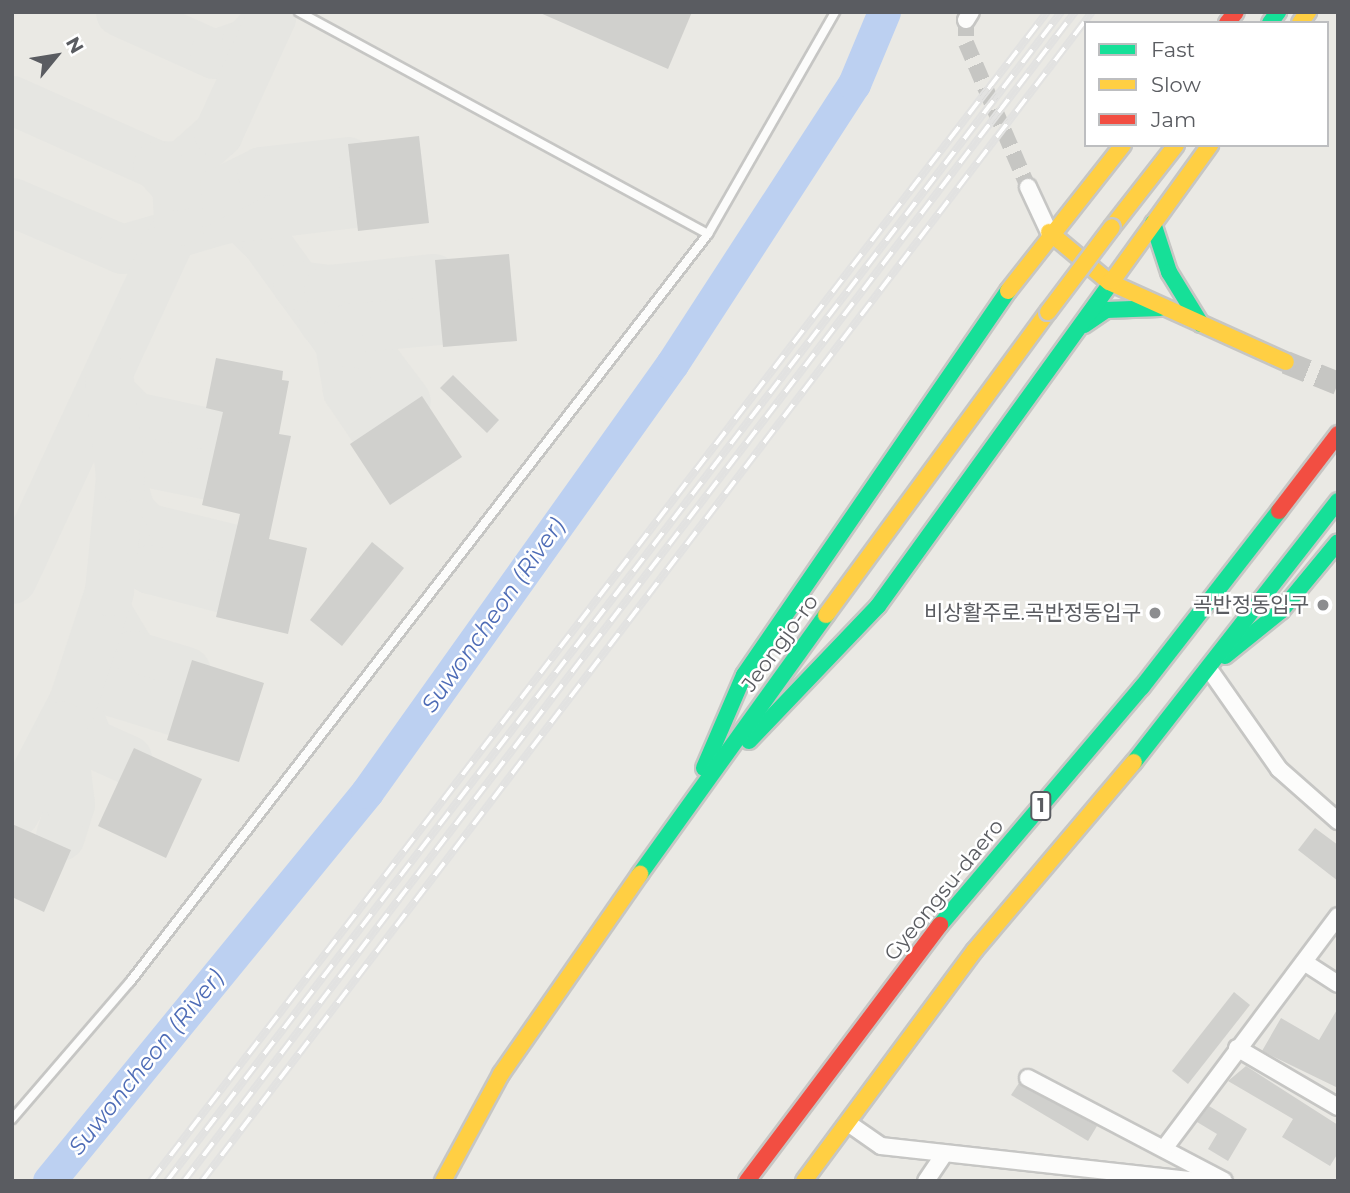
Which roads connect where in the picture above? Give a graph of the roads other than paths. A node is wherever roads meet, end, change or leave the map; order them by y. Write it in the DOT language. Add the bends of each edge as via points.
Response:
graph roads {
  1 [pos="299,12"];
  2 [pos="835,12"];
  3 [pos="1121,147"];
  4 [pos="1173,147"];
  5 [pos="1209,147"];
  6 [pos="1028,187"];
  7 [pos="1153,223"];
  8 [pos="1049,232"];
  9 [pos="708,234"];
  10 [pos="1109,282"];
  11 [pos="1167,308"];
  12 [pos="1201,324"];
  13 [pos="1073,333"];
  14 [pos="1286,362"];
  15 [pos="1338,434"];
  16 [pos="1338,501"];
  17 [pos="1338,542"];
  18 [pos="1209,669"];
  19 [pos="687,806"];
  20 [pos="1338,821"];
  21 [pos="1338,916"];
  22 [pos="1304,962"];
  23 [pos="1338,984"];
  24 [pos="1237,1048"];
  25 [pos="1028,1078"];
  26 [pos="1338,1107"];
  27 [pos="12,1119"];
  28 [pos="848,1123"];
  29 [pos="1166,1146"];
  30 [pos="944,1154"];
  31 [pos="443,1181"];
  32 [pos="747,1181"];
  33 [pos="804,1181"];
  34 [pos="926,1181"];
  35 [pos="1198,1181"];
  36 [pos="1224,1181"];
  1 -- 9 [label="lane"];
  2 -- 9 [label="lane"];
  3 -- 8 [label="street"];
  4 -- 19 [label="street, Jeongjo-ro, bridge"];
  5 -- 7 [label="street"];
  6 -- 8 [label="street"];
  7 -- 10 [label="street"];
  7 -- 12 [label="street" via="1170,272"];
  8 -- 10 [label="street"];
  8 -- 19 [label="street" via="744,676"];
  9 -- 27 [label="lane" via="130,982"];
  10 -- 11 [label="street"];
  10 -- 13 [label="street"];
  11 -- 12 [label="street"];
  11 -- 13 [label="street" via="1106,310"];
  12 -- 14 [label="street"];
  13 -- 19 [label="street" via="878,606"];
  15 -- 32 [label="street, Gyeongsu-daero / 1" via="1142,687 949,913"];
  16 -- 18 [label="street, 1"];
  17 -- 18 [label="street" via="1281,611"];
  18 -- 20 [label="street" via="1279,769"];
  18 -- 28 [label="street, 1" via="975,950"];
  19 -- 31 [label="street, Jeongjo-ro" via="501,1074"];
  21 -- 22 [label="street"];
  22 -- 23 [label="street"];
  22 -- 24 [label="street"];
  24 -- 26 [label="street"];
  24 -- 29 [label="street"];
  25 -- 29 [label="street"];
  28 -- 30 [label="street" via="881,1146"];
  28 -- 33 [label="street, 1"];
  29 -- 36 [label="street"];
  30 -- 34 [label="street"];
  30 -- 35 [label="street"];
}
